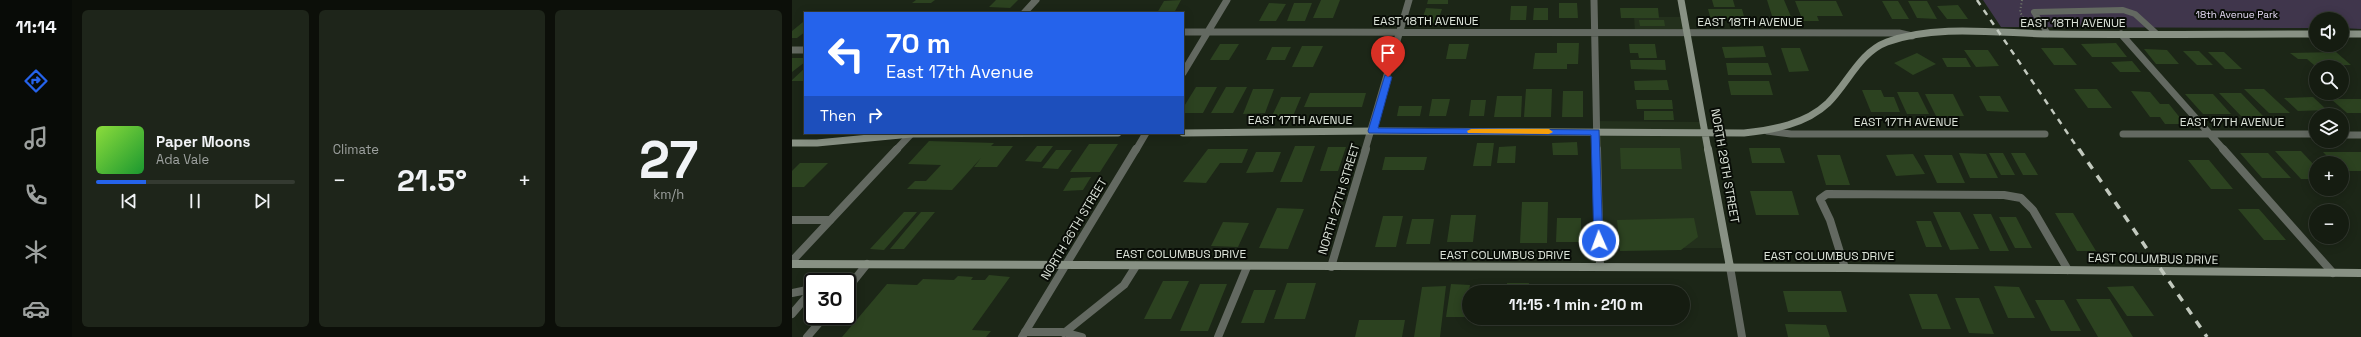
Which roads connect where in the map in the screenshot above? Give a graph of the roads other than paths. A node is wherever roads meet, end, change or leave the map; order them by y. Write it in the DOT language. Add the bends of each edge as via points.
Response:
graph roads {
  1 [pos="1036,0"];
  2 [pos="1227,0"];
  3 [pos="1409,0"];
  4 [pos="1594,0"];
  5 [pos="1681,0"];
  6 [pos="1025,12"];
  7 [pos="1184,32"];
  8 [pos="1208,32"];
  9 [pos="1400,32"];
  10 [pos="1594,32"];
  11 [pos="1687,33"];
  12 [pos="2048,34"];
  13 [pos="2120,34"];
  14 [pos="2157,34"];
  15 [pos="2309,34"];
  16 [pos="2349,34"];
  17 [pos="2361,34"];
  18 [pos="1915,36"];
  19 [pos="792,50"];
  20 [pos="804,50"];
  21 [pos="1184,71"];
  22 [pos="1372,131"];
  23 [pos="1767,131"];
  24 [pos="1184,132"];
  25 [pos="1596,132"];
  26 [pos="912,134"];
  27 [pos="1145,134"];
  28 [pos="1706,134"];
  29 [pos="2045,134"];
  30 [pos="2123,134"];
  31 [pos="2211,134"];
  32 [pos="2309,134"];
  33 [pos="2349,135"];
  34 [pos="2361,135"];
  35 [pos="792,143"];
  36 [pos="792,220"];
  37 [pos="830,220"];
  38 [pos="792,261"];
  39 [pos="792,264"];
  40 [pos="866,264"];
  41 [pos="1067,265"];
  42 [pos="1136,266"];
  43 [pos="1248,267"];
  44 [pos="1331,267"];
  45 [pos="1600,267"];
  46 [pos="1730,267"];
  47 [pos="1845,268"];
  48 [pos="2068,270"];
  49 [pos="2333,272"];
  50 [pos="2361,272"];
  51 [pos="856,276"];
  52 [pos="804,290"];
  53 [pos="792,293"];
  54 [pos="804,302"];
  55 [pos="792,314"];
  56 [pos="817,325"];
  57 [pos="1064,333"];
  58 [pos="1024,334"];
  59 [pos="807,337"];
  60 [pos="1082,337"];
  61 [pos="1218,337"];
  62 [pos="1742,337"];
  1 -- 6 [label="street"];
  2 -- 8 [label="street"];
  3 -- 9 [label="street, NORTH 27TH STREET"];
  4 -- 10 [label="street"];
  5 -- 11 [label="main road, NORTH 29TH STREET"];
  7 -- 8 [label="street, EAST 18TH AVENUE"];
  8 -- 9 [label="street, EAST 18TH AVENUE"];
  8 -- 21 [label="street"];
  9 -- 10 [label="street, EAST 18TH AVENUE"];
  9 -- 22 [label="street, NORTH 27TH STREET"];
  10 -- 11 [label="street, EAST 18TH AVENUE"];
  10 -- 25 [label="street"];
  11 -- 18 [label="street, EAST 18TH AVENUE" via="1899,33"];
  11 -- 28 [label="main road, NORTH 29TH STREET"];
  12 -- 13 [label="main road, EAST 18TH AVENUE"];
  12 -- 14 [label="lane" via="2034,12 2123,10 2135,14"];
  12 -- 18 [label="main road, EAST 18TH AVENUE"];
  13 -- 14 [label="main road, EAST 18TH AVENUE"];
  13 -- 31 [label="street"];
  14 -- 15 [label="main road, EAST 18TH AVENUE"];
  16 -- 17 [label="main road"];
  18 -- 23 [label="main road, EAST 17TH AVENUE" via="1886,43 1870,53 1828,103 1791,124"];
  19 -- 20 [label="street"];
  22 -- 24 [label="main road, EAST 17TH AVENUE"];
  22 -- 25 [label="main road, EAST 17TH AVENUE"];
  22 -- 44 [label="street, NORTH 27TH STREET"];
  23 -- 28 [label="main road, EAST 17TH AVENUE"];
  23 -- 29 [label="street, EAST 17TH AVENUE" via="1791,134"];
  25 -- 28 [label="main road, EAST 17TH AVENUE"];
  25 -- 45 [label="street"];
  26 -- 35 [label="main road"];
  26 -- 37 [label="street"];
  27 -- 41 [label="street, NORTH 26TH STREET"];
  28 -- 46 [label="main road, NORTH 29TH STREET"];
  30 -- 31 [label="street, EAST 17TH AVENUE"];
  31 -- 32 [label="street, EAST 17TH AVENUE"];
  31 -- 49 [label="street"];
  33 -- 34 [label="street"];
  36 -- 37 [label="lane"];
  37 -- 38 [label="street"];
  39 -- 40 [label="main road, EAST COLUMBUS DRIVE"];
  40 -- 41 [label="main road, EAST COLUMBUS DRIVE"];
  40 -- 51 [label="lane"];
  41 -- 42 [label="main road, EAST COLUMBUS DRIVE"];
  41 -- 58 [label="street, NORTH 26TH STREET"];
  42 -- 43 [label="main road, EAST COLUMBUS DRIVE"];
  42 -- 57 [label="lane" via="1124,285"];
  43 -- 44 [label="main road, EAST COLUMBUS DRIVE"];
  43 -- 61 [label="street"];
  44 -- 45 [label="main road, EAST COLUMBUS DRIVE"];
  45 -- 46 [label="main road, EAST COLUMBUS DRIVE"];
  46 -- 47 [label="main road, EAST COLUMBUS DRIVE"];
  46 -- 62 [label="street, NORTH 29TH STREET"];
  47 -- 48 [label="main road, EAST COLUMBUS DRIVE"];
  47 -- 48 [label="lane" via="1830,220 1820,199 1827,194 2004,195 2021,198 2033,210"];
  48 -- 49 [label="main road, EAST COLUMBUS DRIVE"];
  49 -- 50 [label="main road, EAST COLUMBUS DRIVE"];
  52 -- 53 [label="lane"];
  54 -- 55 [label="lane"];
  56 -- 59 [label="lane"];
  57 -- 58 [label="lane"];
  57 -- 60 [label="lane"];
}
